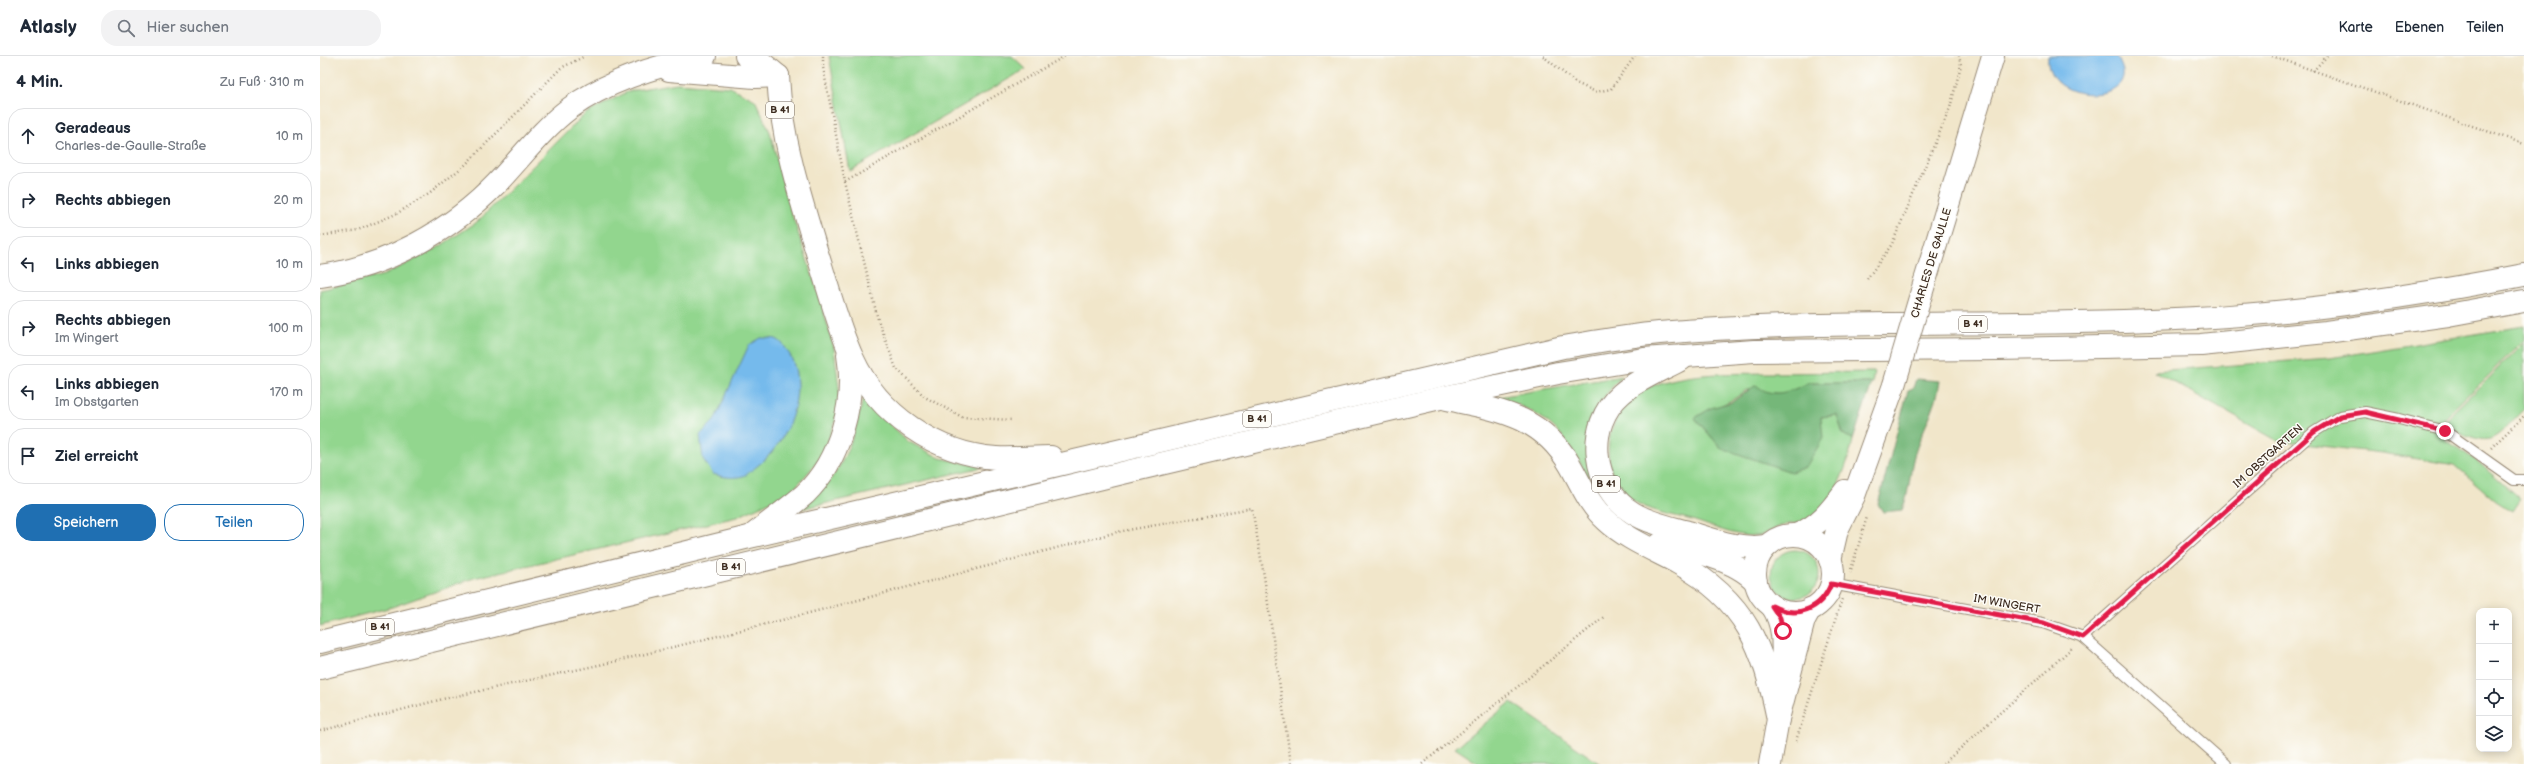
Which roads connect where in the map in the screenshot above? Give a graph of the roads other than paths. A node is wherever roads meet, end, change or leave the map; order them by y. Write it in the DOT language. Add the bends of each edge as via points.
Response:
graph roads {
  1 [pos="705,56"];
  2 [pos="746,56"];
  3 [pos="1990,61"];
  4 [pos="778,66"];
  5 [pos="656,69"];
  6 [pos="2524,275"];
  7 [pos="320,276"];
  8 [pos="2524,301"];
  9 [pos="846,342"];
  10 [pos="1691,354"];
  11 [pos="1440,398"];
  12 [pos="1869,455"];
  13 [pos="1089,457"];
  14 [pos="2524,480"];
  15 [pos="1796,535"];
  16 [pos="749,537"];
  17 [pos="1635,540"];
  18 [pos="1767,546"];
  19 [pos="1830,560"];
  20 [pos="1756,582"];
  21 [pos="1831,584"];
  22 [pos="1772,606"];
  23 [pos="1810,609"];
  24 [pos="2083,637"];
  25 [pos="320,642"];
  26 [pos="320,668"];
  27 [pos="1778,719"];
  28 [pos="1770,764"];
  29 [pos="2226,764"];
  1 -- 5 [label="main road"];
  2 -- 4 [label="main road"];
  3 -- 12 [label="main road, CHARLES DE GAULLE, bridge" via="1894,385"];
  4 -- 5 [label="main road" via="755,77"];
  4 -- 9 [label="main road, B 41" via="780,108 792,168"];
  5 -- 7 [label="main road" via="602,88 569,109 541,134 495,185 465,211 426,238 377,261"];
  6 -- 13 [label="main road, B 41" via="2443,291 2334,306 2197,318 1764,326 1656,333 1563,347"];
  8 -- 10 [label="main road, B 41" via="2334,331 2201,345"];
  9 -- 13 [label="main road, B 41" via="863,378 884,404 904,422 939,443 957,450 996,458"];
  9 -- 16 [label="main road, B 41" via="850,376 847,410 843,428 828,463 805,494"];
  10 -- 11 [label="main road, B 41" via="1558,373"];
  10 -- 18 [label="main road, B 41" via="1630,387 1612,404 1605,414 1598,437 1601,473 1613,496 1633,513 1645,519 1736,546"];
  11 -- 17 [label="main road, B 41" via="1506,412 1520,417 1543,432 1562,452 1597,511 1614,528"];
  11 -- 26 [label="main road, B 41"];
  12 -- 15 [label="main road, CHARLES DE GAULLE" via="1829,513 1812,529"];
  12 -- 19 [label="main road, CHARLES DE GAULLE" via="1854,496 1837,530"];
  13 -- 16 [label="main road, B 41"];
  14 -- 24 [label="lane, IM OBSTGARTEN" via="2514,480 2445,431 2365,412 2340,416 2314,432"];
  15 -- 18 [label="main road" via="1778,539"];
  15 -- 19 [label="main road" via="1817,543"];
  16 -- 25 [label="main road, B 41"];
  17 -- 20 [label="main road, B 41" via="1666,545 1732,564"];
  17 -- 27 [label="main road, B 41" via="1693,571 1711,584 1740,615 1761,651"];
  18 -- 20 [label="main road" via="1757,562"];
  19 -- 21 [label="main road"];
  20 -- 22 [label="main road" via="1762,596"];
  21 -- 23 [label="main road" via="1825,596"];
  21 -- 24 [label="lane, IM WINGERT" via="2044,623"];
  22 -- 23 [label="main road" via="1786,612"];
  22 -- 27 [label="main road" via="1780,618 1783,631"];
  23 -- 27 [label="main road" via="1804,620"];
  24 -- 29 [label="lane, IM WINGERT"];
  27 -- 28 [label="main road"];
}
